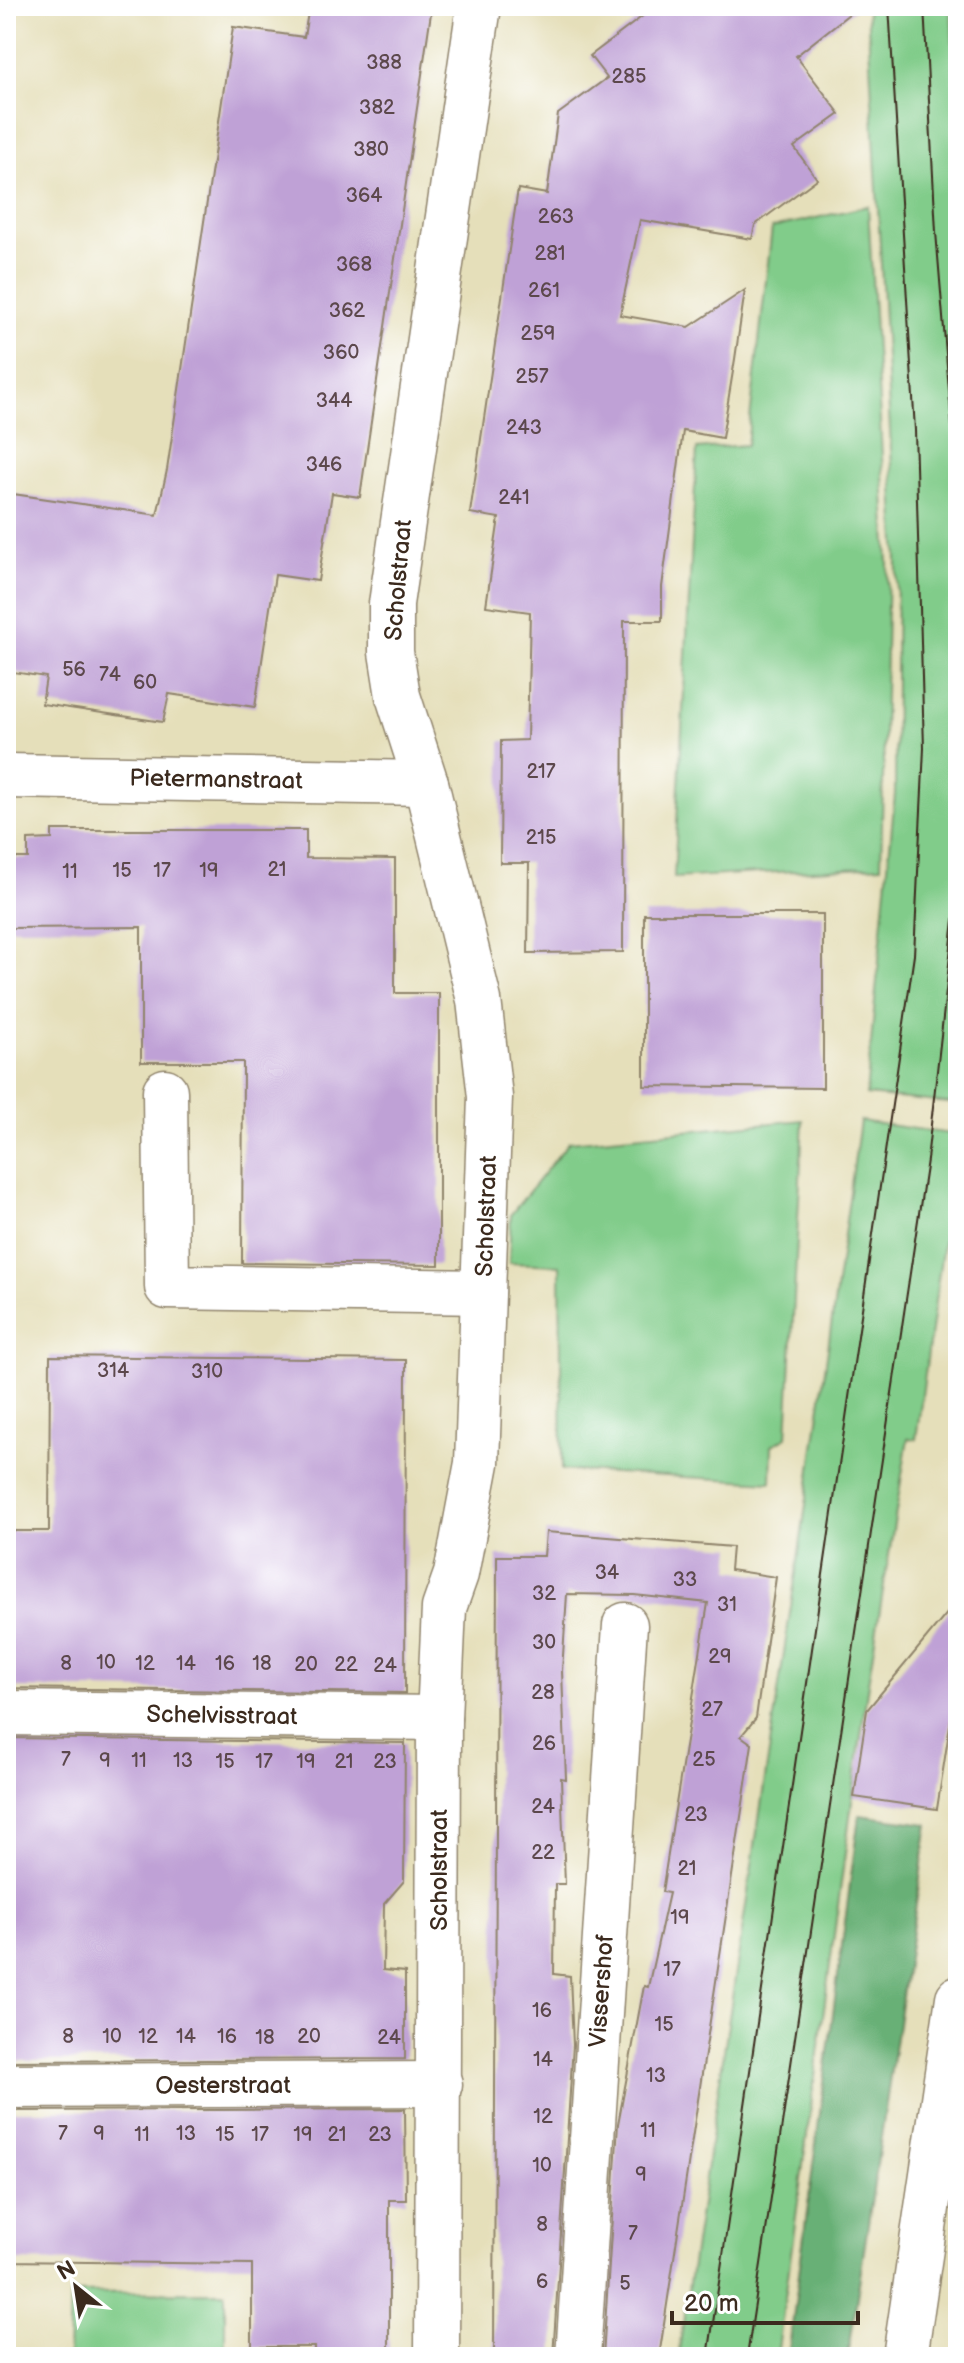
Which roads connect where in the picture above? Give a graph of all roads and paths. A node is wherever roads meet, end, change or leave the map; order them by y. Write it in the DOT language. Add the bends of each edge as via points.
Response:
graph roads {
  1 [pos="479,6"];
  2 [pos="6,776"];
  3 [pos="426,783"];
  4 [pos="165,1091"];
  5 [pos="483,1292"];
  6 [pos="625,1625"];
  7 [pos="6,1713"];
  8 [pos="439,1718"];
  9 [pos="958,1998"];
  10 [pos="440,2084"];
  11 [pos="6,2086"];
  12 [pos="437,2357"];
  13 [pos="578,2357"];
  14 [pos="905,2357"];
  1 -- 3 [label="street, Scholstraat" via="391,604 398,696"];
  2 -- 3 [label="street, Pietermanstraat"];
  3 -- 5 [label="street, Scholstraat" via="479,1000 490,1097"];
  4 -- 5 [label="street, Scholstraat" via="167,1287"];
  5 -- 8 [label="street, Scholstraat" via="477,1463 456,1574 444,1608"];
  6 -- 13 [label="street, Vissershof"];
  7 -- 8 [label="street, Schelvisstraat"];
  8 -- 10 [label="street, Scholstraat"];
  9 -- 14 [label="street"];
  10 -- 11 [label="street, Oesterstraat"];
  10 -- 12 [label="street, Scholstraat"];
}
